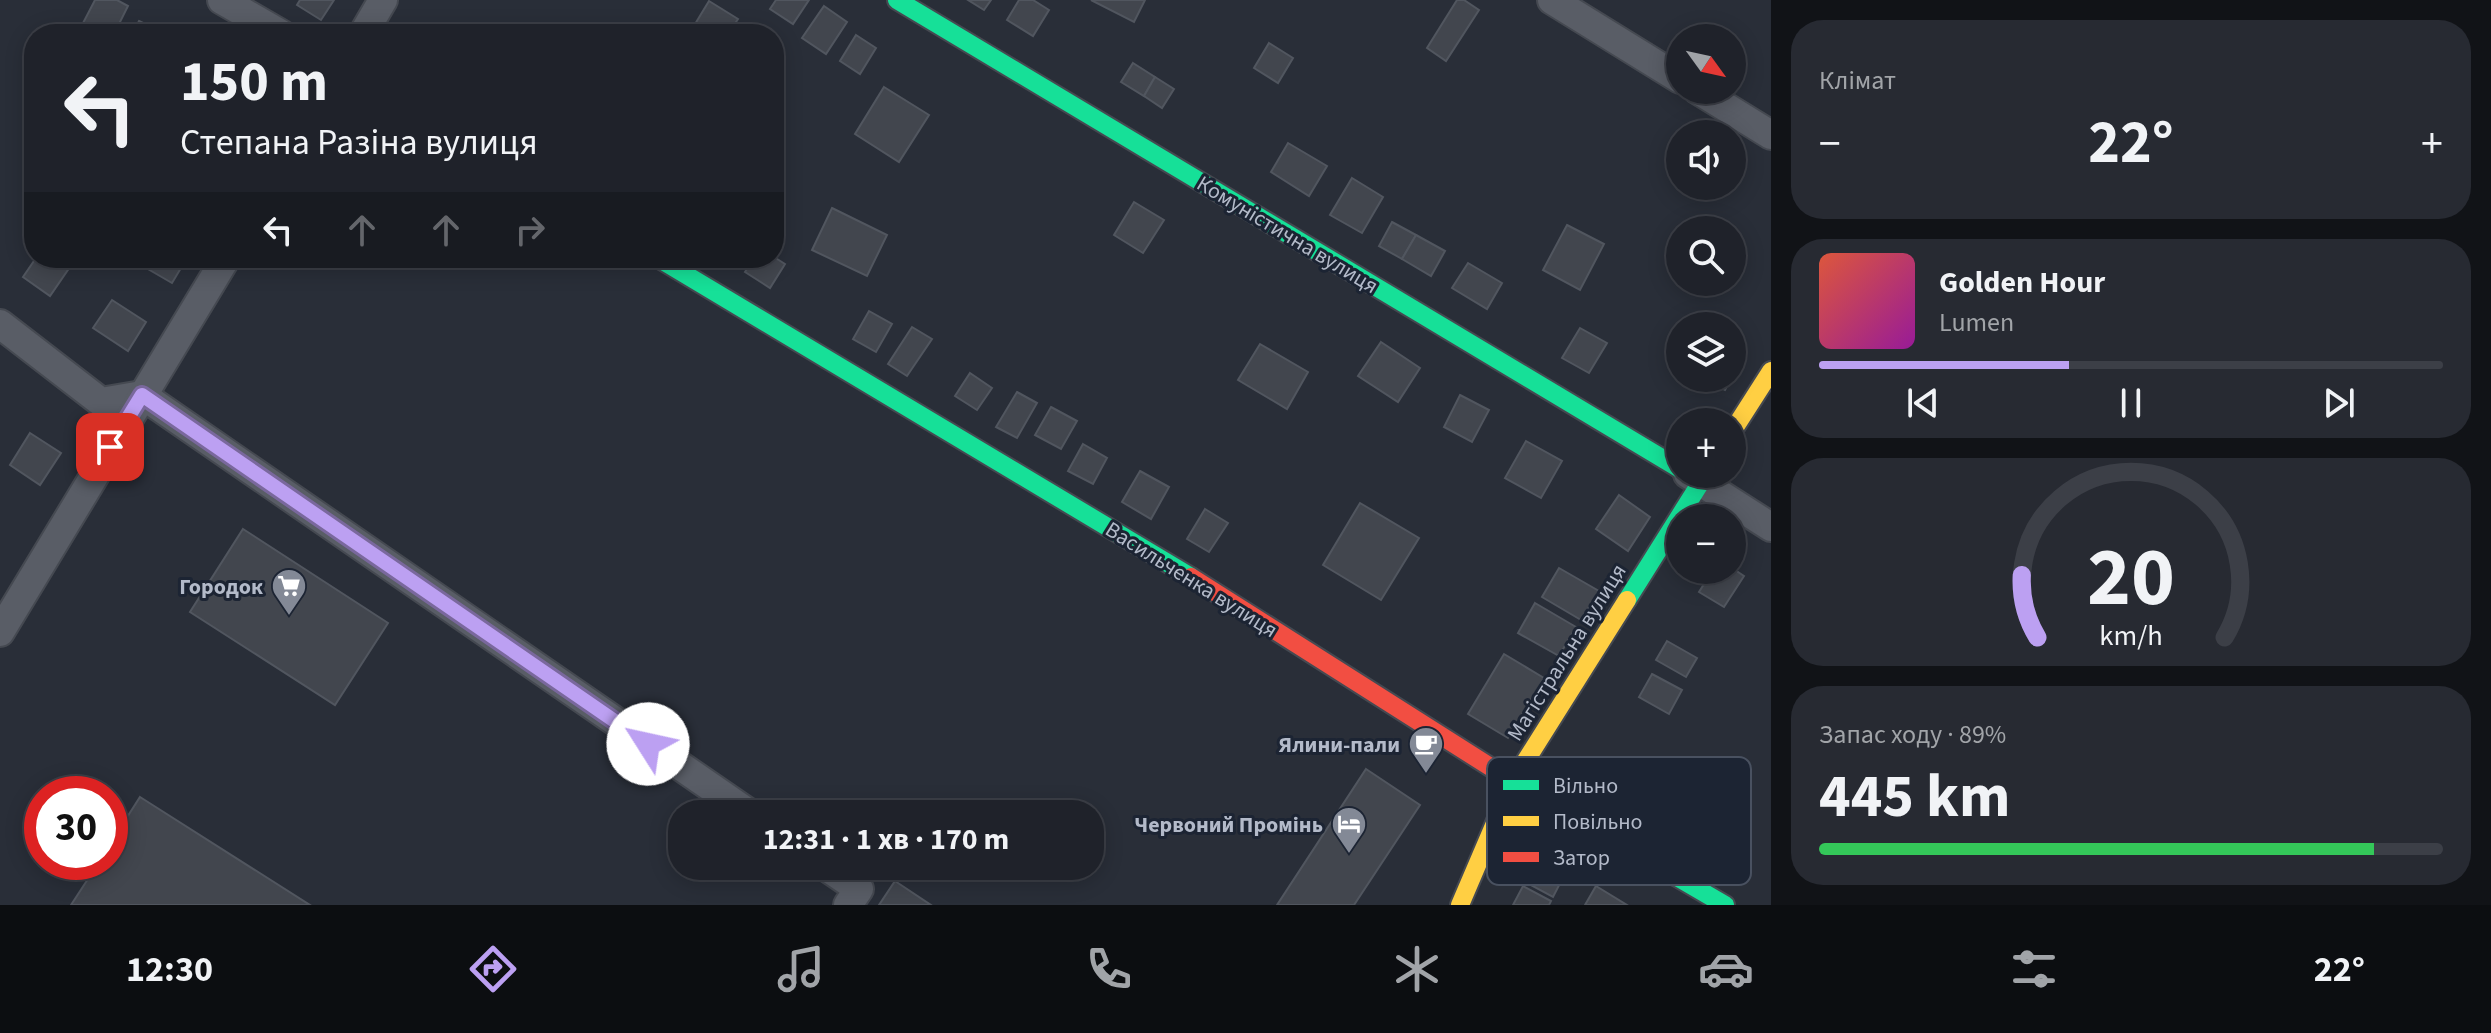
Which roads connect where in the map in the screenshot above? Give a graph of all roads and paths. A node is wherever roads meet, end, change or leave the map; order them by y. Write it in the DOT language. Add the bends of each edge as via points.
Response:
graph roads {
  1 [pos="222,0"];
  2 [pos="383,0"];
  3 [pos="897,0"];
  4 [pos="1552,0"];
  5 [pos="264,24"];
  6 [pos="369,24"];
  7 [pos="1666,70"];
  8 [pos="1721,104"];
  9 [pos="1771,135"];
  10 [pos="220,268"];
  11 [pos="675,268"];
  12 [pos="0,324"];
  13 [pos="1771,371"];
  14 [pos="142,395"];
  15 [pos="1746,410"];
  16 [pos="1666,458"];
  17 [pos="1686,488"];
  18 [pos="1713,488"];
  19 [pos="1771,527"];
  20 [pos="0,632"];
  21 [pos="1527,757"];
  22 [pos="1487,765"];
  23 [pos="730,800"];
  24 [pos="1487,842"];
  25 [pos="846,880"];
  26 [pos="1691,885"];
  27 [pos="848,905"];
  28 [pos="1460,905"];
  29 [pos="1725,905"];
  1 -- 5 [label="street"];
  2 -- 6 [label="street"];
  3 -- 16 [label="street, Комуністична вулиця"];
  4 -- 7 [label="street"];
  8 -- 9 [label="street"];
  10 -- 14 [label="street"];
  11 -- 22 [label="street, Васильченка вулиця" via="1188,575"];
  12 -- 14 [label="street" via="101,402"];
  13 -- 15 [label="street"];
  14 -- 20 [label="street"];
  14 -- 23 [label="street"];
  17 -- 21 [label="street, Магістральна вулиця"];
  18 -- 19 [label="street, Комуністична вулиця"];
  24 -- 28 [label="street, Магістральна вулиця"];
  25 -- 27 [label="street" via="859,889"];
  26 -- 29 [label="street, Васильченка вулиця"];
}
